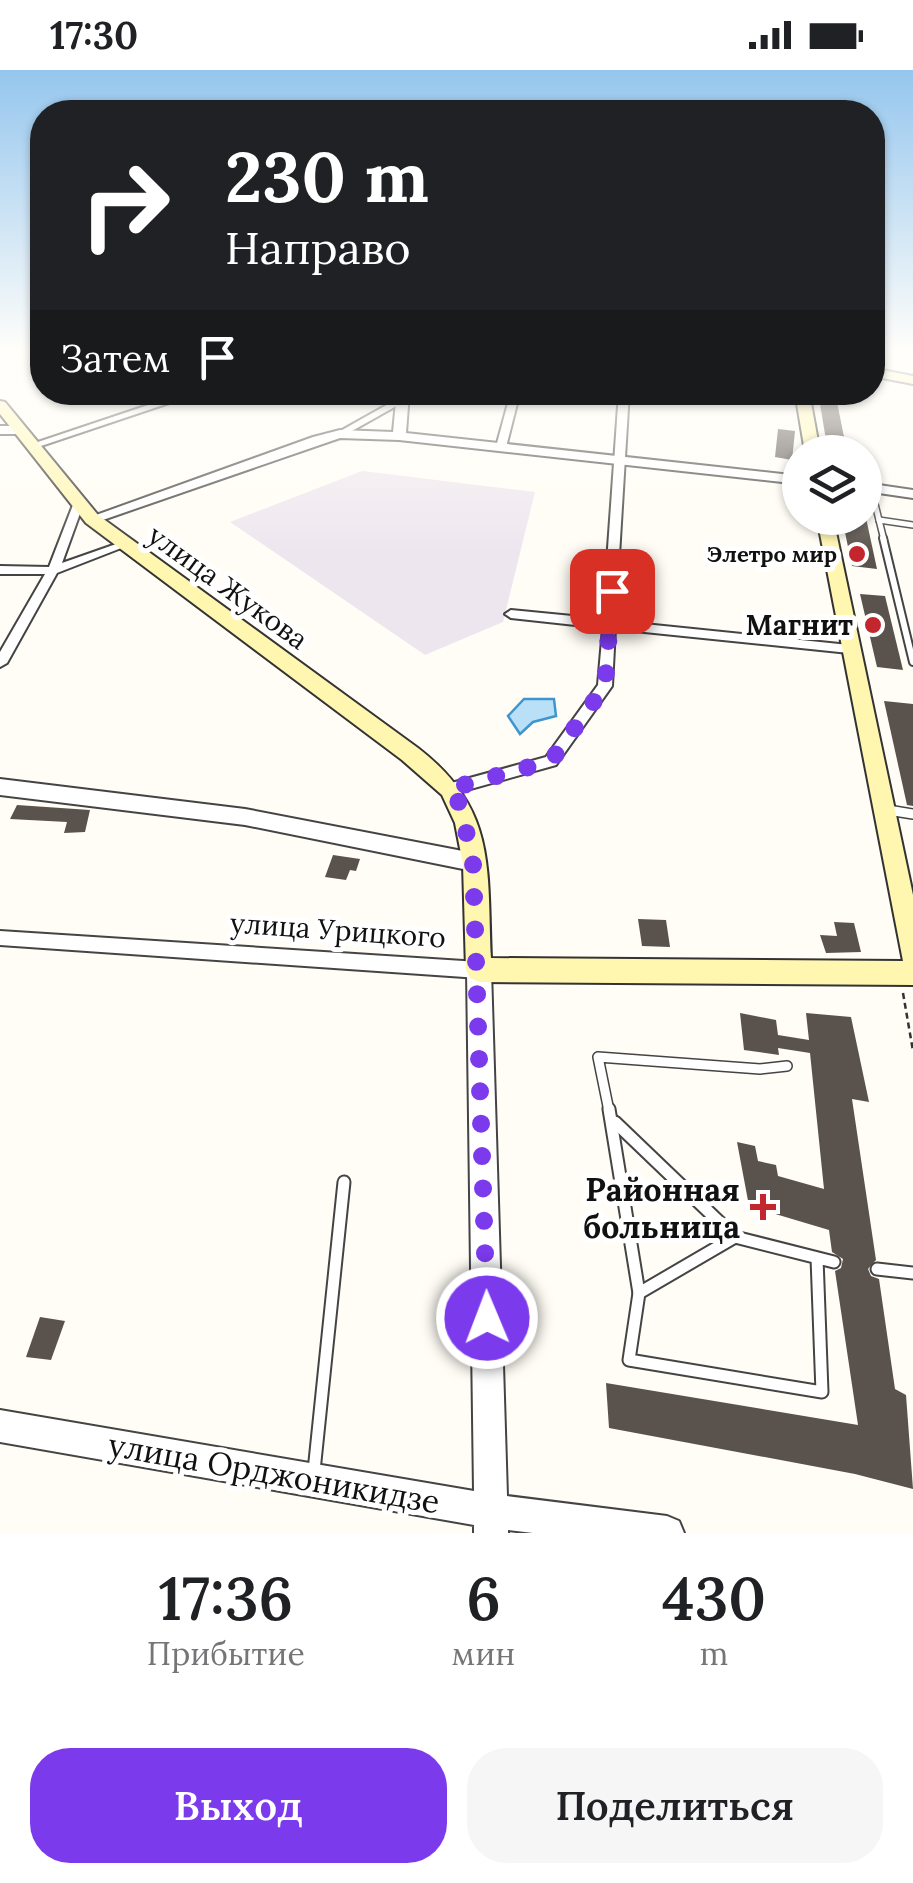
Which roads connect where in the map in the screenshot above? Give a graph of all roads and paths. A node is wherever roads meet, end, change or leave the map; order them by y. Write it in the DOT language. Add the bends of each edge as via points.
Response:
graph roads {
  1 [pos="92,417"];
  2 [pos="367,417"];
  3 [pos="400,417"];
  4 [pos="509,417"];
  5 [pos="622,417"];
  6 [pos="340,434"];
  7 [pos="17,435"];
  8 [pos="398,436"];
  9 [pos="501,448"];
  10 [pos="619,460"];
  11 [pos="782,478"];
  12 [pos="882,490"];
  13 [pos="913,494"];
  14 [pos="78,505"];
  15 [pos="92,519"];
  16 [pos="882,520"];
  17 [pos="913,524"];
  18 [pos="828,535"];
  19 [pos="882,535"];
  20 [pos="123,545"];
  21 [pos="0,570"];
  22 [pos="52,571"];
  23 [pos="511,614"];
  24 [pos="610,624"];
  25 [pos="850,649"];
  26 [pos="913,662"];
  27 [pos="0,663"];
  28 [pos="0,787"];
  29 [pos="449,789"];
  30 [pos="884,810"];
  31 [pos="913,814"];
  32 [pos="473,862"];
  33 [pos="0,938"];
  34 [pos="913,956"];
  35 [pos="479,970"];
  36 [pos="913,973"];
  37 [pos="787,1066"];
  38 [pos="613,1120"];
  39 [pos="344,1182"];
  40 [pos="735,1236"];
  41 [pos="817,1258"];
  42 [pos="834,1262"];
  43 [pos="877,1268"];
  44 [pos="913,1273"];
  45 [pos="638,1293"];
  46 [pos="0,1426"];
  47 [pos="314,1481"];
  48 [pos="491,1522"];
  49 [pos="666,1533"];
  1 -- 7 [label="street"];
  2 -- 6 [label="street"];
  3 -- 8 [label="street"];
  4 -- 9 [label="street"];
  5 -- 10 [label="street"];
  6 -- 8 [label="street"];
  6 -- 15 [label="street"];
  7 -- 14 [label="main road, улица Жукова"];
  8 -- 9 [label="street"];
  9 -- 10 [label="street"];
  10 -- 11 [label="street"];
  10 -- 24 [label="street"];
  12 -- 13 [label="street"];
  14 -- 15 [label="main road, улица Жукова"];
  14 -- 22 [label="street"];
  15 -- 20 [label="main road, улица Жукова"];
  16 -- 17 [label="lane"];
  18 -- 25 [label="main road"];
  19 -- 26 [label="lane"];
  20 -- 22 [label="street"];
  20 -- 29 [label="main road, улица Жукова"];
  21 -- 22 [label="street"];
  22 -- 27 [label="street"];
  23 -- 24 [label="street"];
  24 -- 25 [label="street"];
  24 -- 29 [label="street" via="605,686 551,761"];
  25 -- 30 [label="main road"];
  28 -- 32 [label="street" via="245,817"];
  29 -- 32 [label="main road" via="460,804"];
  30 -- 31 [label="lane"];
  30 -- 34 [label="main road"];
  32 -- 35 [label="main road"];
  33 -- 35 [label="street, улица Урицкого"];
  35 -- 36 [label="main road, улица Урицкого"];
  35 -- 48 [label="street"];
  37 -- 38 [label="lane" via="598,1056"];
  38 -- 40 [label="lane"];
  38 -- 45 [label="lane"];
  39 -- 47 [label="lane"];
  40 -- 41 [label="lane"];
  40 -- 45 [label="lane"];
  41 -- 42 [label="lane"];
  41 -- 45 [label="lane" via="822,1392 629,1360"];
  43 -- 44 [label="lane"];
  46 -- 47 [label="street, улица Орджоникидзе"];
  47 -- 48 [label="street, улица Орджоникидзе"];
  48 -- 49 [label="street, улица Орджоникидзе"];
}
